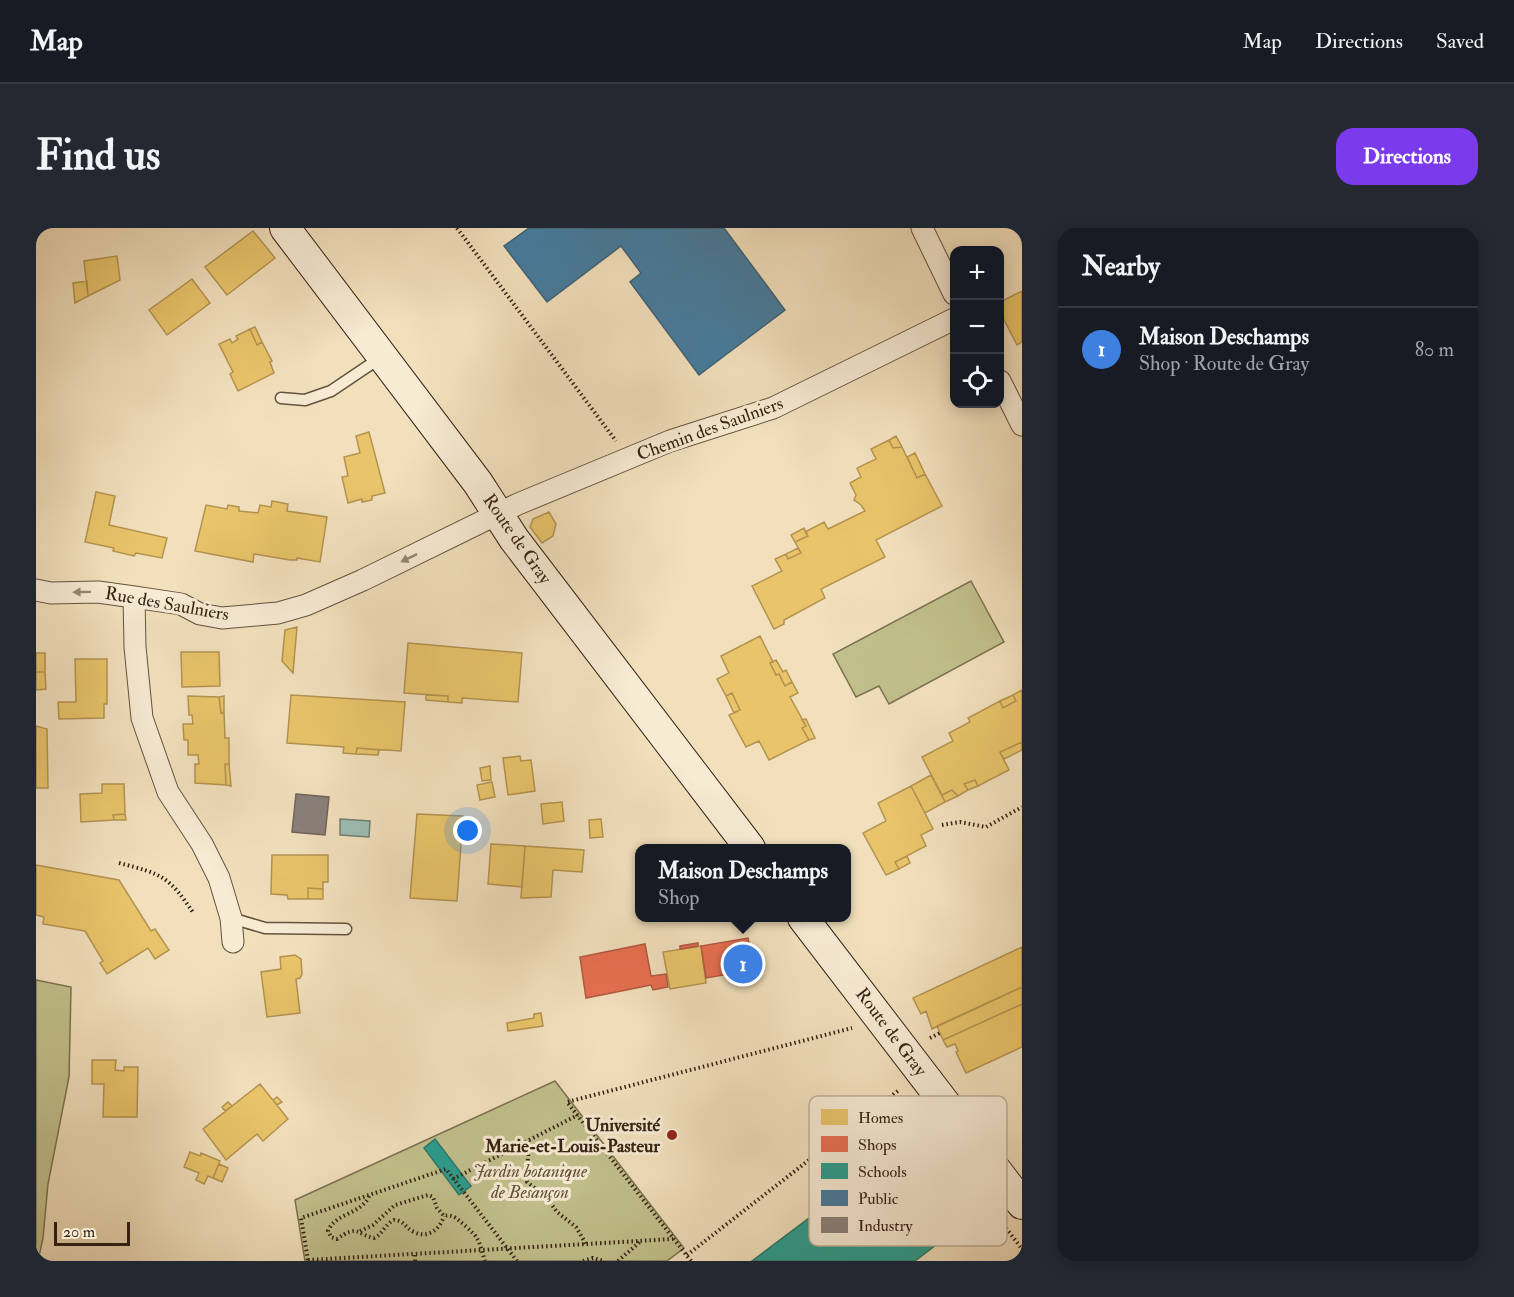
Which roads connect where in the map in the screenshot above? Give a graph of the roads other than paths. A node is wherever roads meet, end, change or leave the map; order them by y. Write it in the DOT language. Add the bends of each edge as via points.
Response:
graph roads {
  1 [pos="285,228"];
  2 [pos="922,228"];
  3 [pos="950,286"];
  4 [pos="950,321"];
  5 [pos="382,357"];
  6 [pos="1004,391"];
  7 [pos="281,398"];
  8 [pos="1022,425"];
  9 [pos="498,514"];
  10 [pos="462,533"];
  11 [pos="36,590"];
  12 [pos="134,597"];
  13 [pos="746,844"];
  14 [pos="231,918"];
  15 [pos="806,922"];
  16 [pos="346,929"];
  17 [pos="233,942"];
  18 [pos="935,1091"];
  19 [pos="929,1096"];
  20 [pos="939,1096"];
  21 [pos="1007,1185"];
  22 [pos="1022,1204"];
  1 -- 5 [label="main road, Route de Gray"];
  2 -- 3 [label="street"];
  4 -- 9 [label="street, Chemin des Saulniers" via="773,408 670,441"];
  5 -- 7 [label="lane" via="332,391 305,400"];
  5 -- 9 [label="main road, Route de Gray"];
  6 -- 8 [label="street"];
  9 -- 10 [label="street, Chemin des Saulniers"];
  9 -- 13 [label="main road, Route de Gray"];
  10 -- 12 [label="street, Rue des Saulniers, one-way" via="306,606 278,613 222,618 200,614 181,604"];
  12 -- 11 [label="street, Rue des Saulniers, one-way"];
  12 -- 14 [label="street" via="142,717 168,792 206,852"];
  14 -- 16 [label="lane" via="265,928"];
  14 -- 17 [label="street"];
  15 -- 18 [label="main road, Route de Gray"];
  18 -- 19 [label="lane"];
  18 -- 20 [label="main road, Route de Gray"];
  21 -- 22 [label="main road, Route de Gray"];
}
